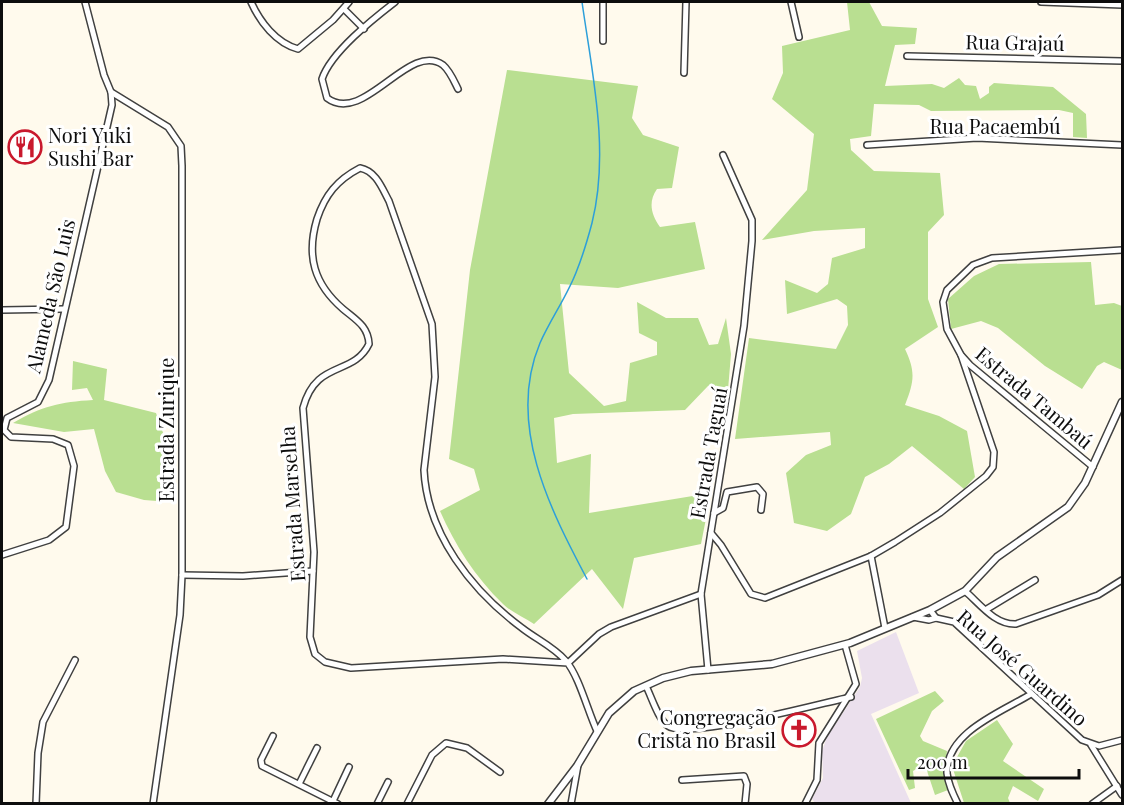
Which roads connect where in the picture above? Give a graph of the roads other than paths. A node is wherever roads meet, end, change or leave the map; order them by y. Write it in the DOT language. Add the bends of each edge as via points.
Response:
graph roads {
  1 [pos="85,2"];
  2 [pos="251,2"];
  3 [pos="349,2"];
  4 [pos="395,2"];
  5 [pos="603,2"];
  6 [pos="686,2"];
  7 [pos="791,2"];
  8 [pos="1041,2"];
  9 [pos="1122,5"];
  10 [pos="344,9"];
  11 [pos="364,28"];
  12 [pos="799,37"];
  13 [pos="603,41"];
  14 [pos="907,56"];
  15 [pos="1122,61"];
  16 [pos="684,73"];
  17 [pos="458,89"];
  18 [pos="111,92"];
  19 [pos="867,145"];
  20 [pos="1122,145"];
  21 [pos="723,155"];
  22 [pos="1122,250"];
  23 [pos="64,309"];
  24 [pos="2,310"];
  25 [pos="960,355"];
  26 [pos="1122,402"];
  27 [pos="1093,467"];
  28 [pos="761,510"];
  29 [pos="714,513"];
  30 [pos="711,533"];
  31 [pos="2,555"];
  32 [pos="871,556"];
  33 [pos="313,572"];
  34 [pos="182,575"];
  35 [pos="1035,580"];
  36 [pos="1122,580"];
  37 [pos="965,591"];
  38 [pos="701,594"];
  39 [pos="987,609"];
  40 [pos="930,610"];
  41 [pos="913,617"];
  42 [pos="936,618"];
  43 [pos="885,628"];
  44 [pos="845,645"];
  45 [pos="75,660"];
  46 [pos="568,663"];
  47 [pos="708,670"];
  48 [pos="646,686"];
  49 [pos="1031,694"];
  50 [pos="851,697"];
  51 [pos="597,731"];
  52 [pos="273,736"];
  53 [pos="1122,740"];
  54 [pos="1091,745"];
  55 [pos="317,748"];
  56 [pos="579,764"];
  57 [pos="350,767"];
  58 [pos="500,772"];
  59 [pos="682,780"];
  60 [pos="388,782"];
  61 [pos="299,784"];
  62 [pos="1117,786"];
  63 [pos="1122,795"];
  64 [pos="335,802"];
  65 [pos="36,804"];
  66 [pos="153,804"];
  67 [pos="377,804"];
  68 [pos="407,804"];
  69 [pos="548,804"];
  70 [pos="571,804"];
  71 [pos="745,804"];
  72 [pos="805,804"];
  73 [pos="958,804"];
  74 [pos="1092,804"];
  1 -- 18 [label="street, Alameda São Luis"];
  2 -- 10 [label="street" via="278,39 298,49"];
  3 -- 10 [label="street"];
  4 -- 11 [label="street"];
  5 -- 13 [label="street"];
  6 -- 16 [label="street"];
  7 -- 12 [label="street"];
  8 -- 9 [label="street"];
  10 -- 11 [label="street"];
  11 -- 17 [label="street" via="324,72 323,90 333,103 359,101 399,73 424,63 442,64"];
  14 -- 15 [label="street, Rua Grajaú"];
  18 -- 23 [label="street, Alameda São Luis" via="112,105"];
  18 -- 34 [label="street, Estrada Zurique" via="155,117 181,146"];
  19 -- 20 [label="street, Rua Pacaembú" via="977,138"];
  21 -- 29 [label="street, Estrada Taguaí" via="752,220 752,241 744,326"];
  22 -- 25 [label="street, Estrada Tambaú" via="992,258 973,265 947,290 944,302 947,329"];
  23 -- 24 [label="street"];
  23 -- 31 [label="street, Alameda São Luis" via="44,394 36,403 8,418 4,430 6,435 16,438 52,439 68,445 74,466 68,522 56,537"];
  25 -- 27 [label="street, Estrada Tambaú" via="998,391"];
  25 -- 32 [label="street" via="993,452 993,467 940,513"];
  26 -- 27 [label="street"];
  27 -- 37 [label="street" via="1068,507 997,557"];
  28 -- 29 [label="street" via="763,494 757,487 727,492 723,508"];
  29 -- 30 [label="street, Estrada Taguaí"];
  30 -- 32 [label="street" via="751,594 758,598 772,596"];
  30 -- 38 [label="street, Estrada Taguaí"];
  32 -- 43 [label="street"];
  33 -- 34 [label="street"];
  33 -- 46 [label="street, Estrada Marselha" via="311,642 315,654 325,662 351,668 503,659"];
  33 -- 46 [label="street, Estrada Marselha" via="303,408 306,395 319,377 357,358 369,344 366,328 337,303 316,277 311,240 326,198 339,181 360,168 372,173 389,201 434,333 435,377 424,470 440,535 497,608"];
  34 -- 66 [label="street, Estrada Zurique" via="180,615"];
  35 -- 39 [label="street"];
  36 -- 39 [label="street" via="1098,596 1021,623 1002,623"];
  37 -- 39 [label="street"];
  37 -- 40 [label="street"];
  38 -- 46 [label="street" via="610,627"];
  38 -- 47 [label="street, Estrada Taguaí"];
  40 -- 41 [label="street"];
  40 -- 42 [label="street"];
  41 -- 42 [label="street"];
  41 -- 43 [label="street"];
  42 -- 49 [label="street, Rua José Guardino" via="954,622"];
  43 -- 44 [label="street"];
  44 -- 47 [label="street" via="772,664"];
  44 -- 50 [label="street" via="856,678"];
  45 -- 65 [label="street" via="43,722"];
  46 -- 51 [label="street"];
  47 -- 48 [label="street" via="691,671"];
  48 -- 50 [label="street" via="665,723 680,730 735,723"];
  48 -- 51 [label="street" via="618,704"];
  49 -- 54 [label="street, Rua José Guardino"];
  49 -- 73 [label="street" via="959,740 948,762 947,774"];
  50 -- 72 [label="street" via="819,743 818,780"];
  51 -- 56 [label="street"];
  52 -- 61 [label="street" via="261,760 262,766"];
  53 -- 54 [label="street, Rua José Guardino"];
  54 -- 62 [label="street"];
  55 -- 61 [label="street"];
  56 -- 69 [label="street"];
  56 -- 70 [label="street"];
  57 -- 64 [label="street"];
  58 -- 68 [label="street" via="467,748 446,743 432,755"];
  59 -- 71 [label="street" via="744,776"];
  60 -- 67 [label="street"];
  61 -- 64 [label="street"];
  62 -- 63 [label="street"];
  62 -- 74 [label="street"];
}
